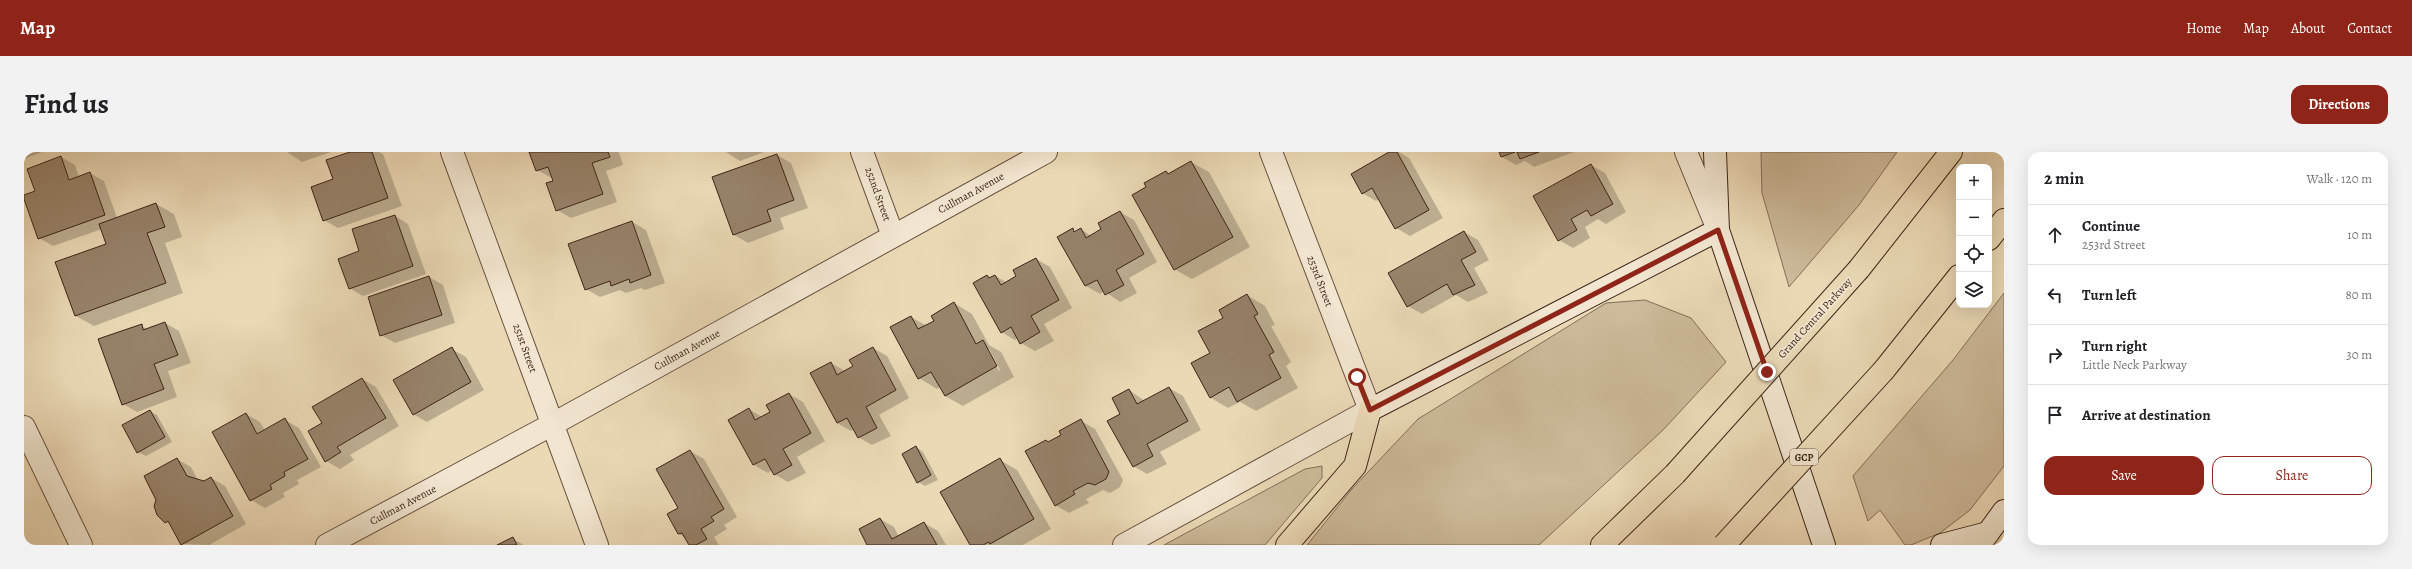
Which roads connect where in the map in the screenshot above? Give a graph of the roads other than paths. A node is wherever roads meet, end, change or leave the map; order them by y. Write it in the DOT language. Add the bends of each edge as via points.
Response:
graph roads {
  1 [pos="452,152"];
  2 [pos="862,152"];
  3 [pos="1046,152"];
  4 [pos="1271,152"];
  5 [pos="1686,152"];
  6 [pos="1715,152"];
  7 [pos="1951,152"];
  8 [pos="2004,220"];
  9 [pos="1718,230"];
  10 [pos="893,236"];
  11 [pos="1991,236"];
  12 [pos="1956,280"];
  13 [pos="1370,410"];
  14 [pos="554,424"];
  15 [pos="24,427"];
  16 [pos="2004,510"];
  17 [pos="1983,539"];
  18 [pos="81,545"];
  19 [pos="327,545"];
  20 [pos="597,545"];
  21 [pos="1124,545"];
  22 [pos="1287,545"];
  23 [pos="1602,545"];
  24 [pos="1724,545"];
  25 [pos="1824,545"];
  26 [pos="1942,545"];
  1 -- 14 [label="street, 251st Street"];
  2 -- 10 [label="street, 252nd Street"];
  3 -- 10 [label="street, Cullman Avenue"];
  4 -- 13 [label="street, 253rd Street"];
  5 -- 9 [label="street"];
  6 -- 9 [label="street"];
  7 -- 23 [label="highway, Grand Central Parkway, bridge" via="1859,269 1675,474"];
  8 -- 11 [label="highway"];
  9 -- 13 [label="street"];
  9 -- 25 [label="street"];
  10 -- 14 [label="street, Cullman Avenue"];
  12 -- 24 [label="highway, GCP, bridge" via="1884,370"];
  13 -- 21 [label="street"];
  13 -- 22 [label="highway" via="1355,466"];
  14 -- 19 [label="street, Cullman Avenue"];
  14 -- 20 [label="street, 251st Street"];
  15 -- 18 [label="street"];
  16 -- 17 [label="street"];
  17 -- 26 [label="street"];
}
